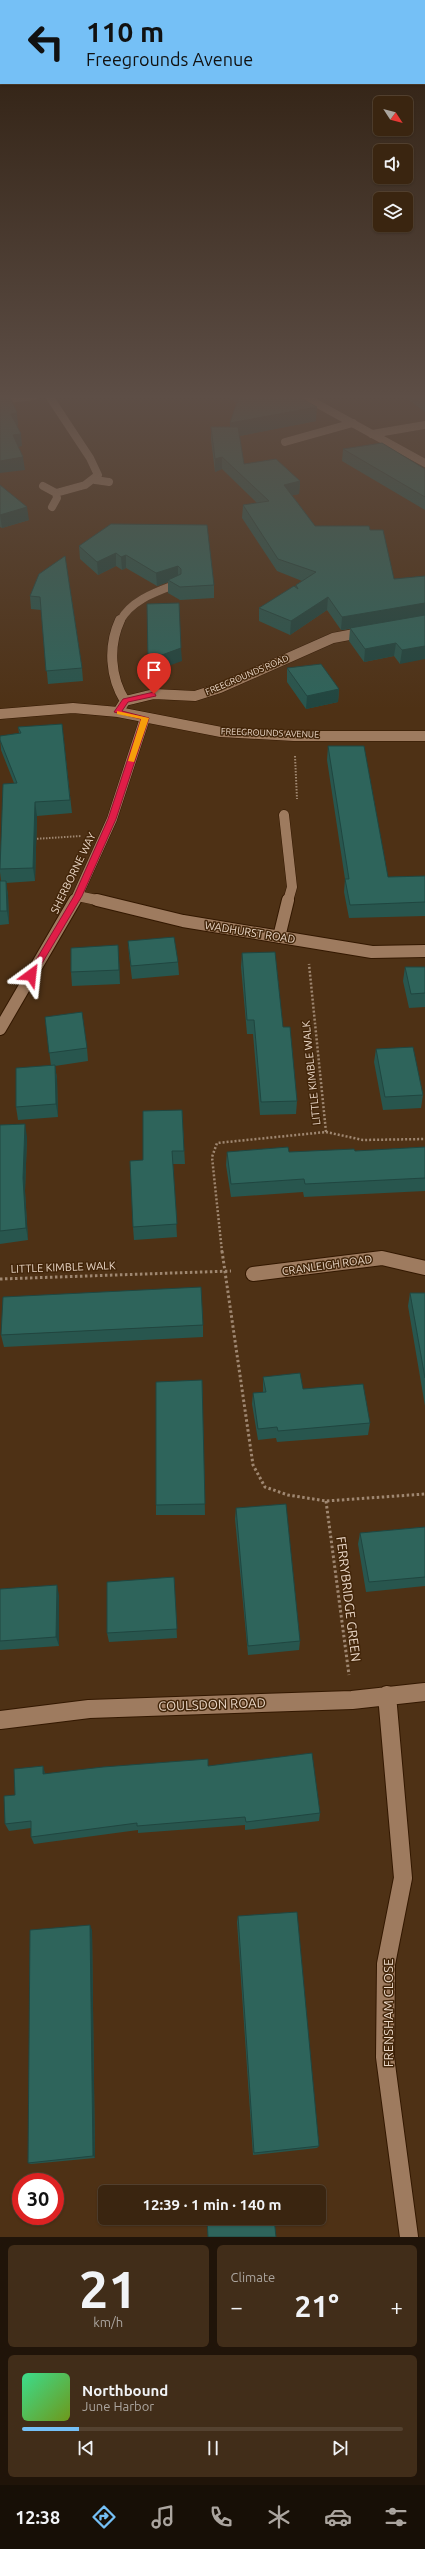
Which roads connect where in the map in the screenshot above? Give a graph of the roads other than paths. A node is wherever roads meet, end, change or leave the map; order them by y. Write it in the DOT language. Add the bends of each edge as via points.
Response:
graph roads {
  1 [pos="56,500"];
  2 [pos="52,507"];
  3 [pos="177,584"];
  4 [pos="372,630"];
  5 [pos="125,701"];
  6 [pos="118,712"];
  7 [pos="0,714"];
  8 [pos="145,718"];
  9 [pos="425,736"];
  10 [pos="284,815"];
  11 [pos="78,896"];
  12 [pos="279,937"];
  13 [pos="425,951"];
  14 [pos="0,1028"];
  15 [pos="425,1268"];
  16 [pos="253,1274"];
  17 [pos="425,1692"];
  18 [pos="387,1695"];
  19 [pos="0,1720"];
  20 [pos="409,2237"];
  1 -- 2 [label="street"];
  3 -- 5 [label="street" via="161,586 123,615 116,633 113,670 116,686"];
  4 -- 5 [label="street, FREEGROUNDS ROAD" via="333,638 220,688 195,696 154,694"];
  5 -- 6 [label="street"];
  6 -- 7 [label="street" via="73,708"];
  6 -- 8 [label="street, FREEGROUNDS AVENUE"];
  8 -- 9 [label="street, FREEGROUNDS AVENUE" via="221,732 294,736"];
  8 -- 11 [label="street, SHERBORNE WAY" via="104,835"];
  10 -- 12 [label="street" via="292,887"];
  11 -- 12 [label="street, WADHURST ROAD" via="183,921"];
  11 -- 14 [label="street, SHERBORNE WAY"];
  12 -- 13 [label="street, WADHURST ROAD" via="372,952"];
  15 -- 16 [label="street, CRANLEIGH ROAD" via="382,1258"];
  17 -- 18 [label="street, COULSDON ROAD"];
  18 -- 19 [label="street, COULSDON ROAD" via="352,1700 89,1709"];
  18 -- 20 [label="street, FRENSHAM CLOSE" via="403,1878 386,1964 385,2057"];
}
